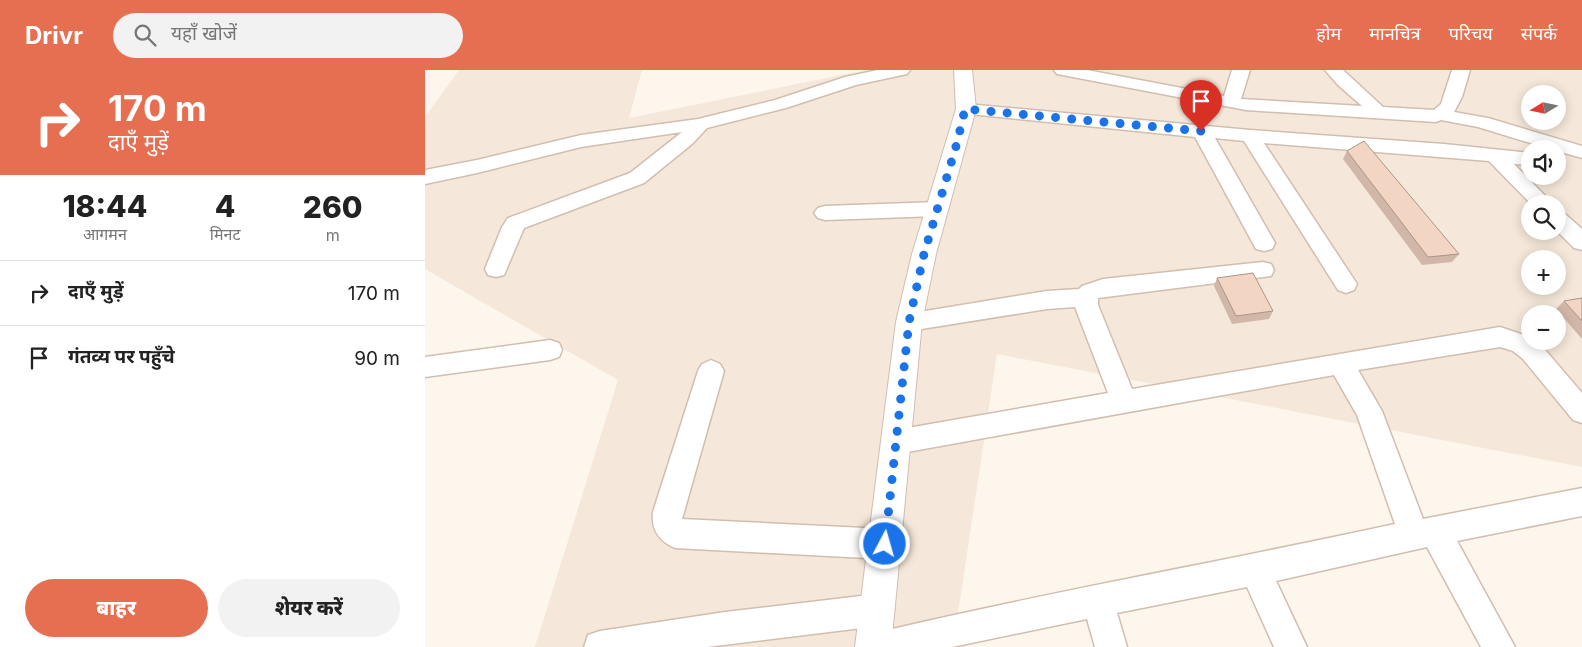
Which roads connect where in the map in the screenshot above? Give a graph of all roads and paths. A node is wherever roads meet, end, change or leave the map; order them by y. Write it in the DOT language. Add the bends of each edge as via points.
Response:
graph roads {
  1 [pos="901,70"];
  2 [pos="963,70"];
  3 [pos="1063,70"];
  4 [pos="1241,70"];
  5 [pos="1333,70"];
  6 [pos="1461,70"];
  7 [pos="1231,102"];
  8 [pos="965,109"];
  9 [pos="1377,112"];
  10 [pos="1442,115"];
  11 [pos="700,124"];
  12 [pos="1201,131"];
  13 [pos="1249,136"];
  14 [pos="1582,152"];
  15 [pos="1495,156"];
  16 [pos="1521,158"];
  17 [pos="1566,161"];
  18 [pos="1582,162"];
  19 [pos="425,177"];
  20 [pos="1534,195"];
  21 [pos="938,209"];
  22 [pos="825,214"];
  23 [pos="1566,227"];
  24 [pos="1264,242"];
  25 [pos="1582,242"];
  26 [pos="496,269"];
  27 [pos="1263,270"];
  28 [pos="1346,284"];
  29 [pos="1085,298"];
  30 [pos="909,322"];
  31 [pos="550,350"];
  32 [pos="1340,362"];
  33 [pos="425,366"];
  34 [pos="711,371"];
  35 [pos="1123,402"];
  36 [pos="1582,412"];
  37 [pos="896,442"];
  38 [pos="1582,502"];
  39 [pos="1424,533"];
  40 [pos="885,544"];
  41 [pos="1255,570"];
  42 [pos="1098,601"];
  43 [pos="878,610"];
  44 [pos="599,647"];
  45 [pos="873,647"];
  46 [pos="884,647"];
  47 [pos="1111,647"];
  48 [pos="1291,647"];
  49 [pos="1499,647"];
  1 -- 11 [label="street"];
  2 -- 8 [label="street"];
  3 -- 7 [label="street"];
  4 -- 7 [label="street"];
  5 -- 9 [label="street" via="1365,97"];
  6 -- 10 [label="street" via="1448,109"];
  7 -- 9 [label="street"];
  8 -- 12 [label="street"];
  8 -- 21 [label="street"];
  9 -- 10 [label="street"];
  10 -- 14 [label="street" via="1481,122"];
  11 -- 19 [label="street" via="566,145"];
  11 -- 26 [label="street" via="637,178 516,223"];
  12 -- 13 [label="street"];
  12 -- 24 [label="street"];
  13 -- 15 [label="street"];
  13 -- 28 [label="street"];
  15 -- 16 [label="street"];
  15 -- 20 [label="street"];
  17 -- 18 [label="street"];
  21 -- 22 [label="street"];
  21 -- 30 [label="street"];
  23 -- 25 [label="street"];
  27 -- 29 [label="street" via="1103,288 1090,292"];
  29 -- 30 [label="street" via="1047,300"];
  29 -- 35 [label="street"];
  30 -- 37 [label="street"];
  31 -- 33 [label="street"];
  32 -- 35 [label="street"];
  32 -- 36 [label="street" via="1501,337 1522,344 1532,352"];
  32 -- 39 [label="street" via="1369,411"];
  34 -- 40 [label="street" via="668,512 669,529 675,532"];
  35 -- 37 [label="street"];
  37 -- 40 [label="street"];
  38 -- 39 [label="street"];
  39 -- 41 [label="street"];
  39 -- 49 [label="street"];
  40 -- 43 [label="street"];
  41 -- 42 [label="street"];
  41 -- 48 [label="street"];
  42 -- 46 [label="street"];
  42 -- 47 [label="street"];
  43 -- 44 [label="street"];
  43 -- 45 [label="street"];
}
